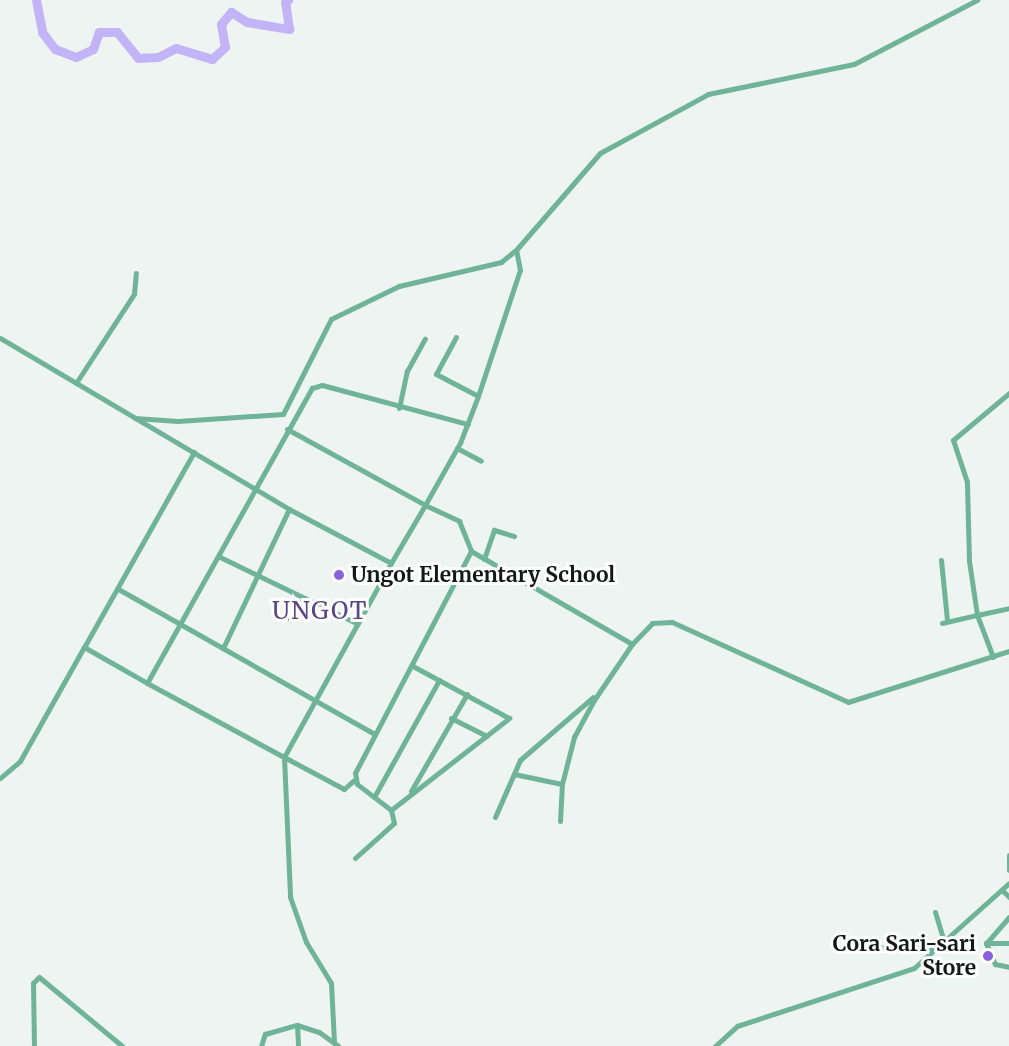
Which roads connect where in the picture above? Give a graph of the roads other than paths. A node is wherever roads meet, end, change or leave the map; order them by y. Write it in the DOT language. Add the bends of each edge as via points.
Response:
graph roads {
  1 [pos="977,0"];
  2 [pos="516,250"];
  3 [pos="136,273"];
  4 [pos="456,337"];
  5 [pos="0,338"];
  6 [pos="425,339"];
  7 [pos="76,383"];
  8 [pos="1009,393"];
  9 [pos="478,396"];
  10 [pos="399,408"];
  11 [pos="135,418"];
  12 [pos="468,424"];
  13 [pos="287,429"];
  14 [pos="457,448"];
  15 [pos="194,452"];
  16 [pos="481,461"];
  17 [pos="256,488"];
  18 [pos="425,505"];
  19 [pos="289,509"];
  20 [pos="514,536"];
  21 [pos="471,551"];
  22 [pos="220,557"];
  23 [pos="484,559"];
  24 [pos="941,560"];
  25 [pos="391,563"];
  26 [pos="258,578"];
  27 [pos="120,590"];
  28 [pos="303,599"];
  29 [pos="1009,608"];
  30 [pos="976,615"];
  31 [pos="290,619"];
  32 [pos="180,624"];
  33 [pos="358,624"];
  34 [pos="632,644"];
  35 [pos="84,647"];
  36 [pos="223,648"];
  37 [pos="1009,651"];
  38 [pos="993,657"];
  39 [pos="411,665"];
  40 [pos="439,680"];
  41 [pos="147,683"];
  42 [pos="599,692"];
  43 [pos="467,694"];
  44 [pos="316,698"];
  45 [pos="573,713"];
  46 [pos="451,718"];
  47 [pos="582,720"];
  48 [pos="375,734"];
  49 [pos="487,736"];
  50 [pos="284,757"];
  51 [pos="514,774"];
  52 [pos="0,778"];
  53 [pos="354,780"];
  54 [pos="562,784"];
  55 [pos="409,795"];
  56 [pos="374,797"];
  57 [pos="391,810"];
  58 [pos="495,817"];
  59 [pos="560,821"];
  60 [pos="1009,855"];
  61 [pos="355,858"];
  62 [pos="1009,870"];
  63 [pos="1009,883"];
  64 [pos="1002,890"];
  65 [pos="1009,897"];
  66 [pos="935,912"];
  67 [pos="1009,917"];
  68 [pos="986,943"];
  69 [pos="1009,943"];
  70 [pos="943,946"];
  71 [pos="862,947"];
  72 [pos="1009,967"];
  73 [pos="297,1025"];
  74 [pos="336,1044"];
  75 [pos="34,1046"];
  76 [pos="122,1046"];
  77 [pos="261,1046"];
  78 [pos="298,1046"];
  79 [pos="714,1046"];
  1 -- 2 [label="street" via="854,64 708,93 688,102 590,162"];
  2 -- 9 [label="street" via="520,270"];
  2 -- 11 [label="street" via="496,264 458,269 399,286 331,319 283,414 178,421"];
  3 -- 7 [label="street" via="134,294"];
  4 -- 9 [label="street" via="436,374"];
  5 -- 7 [label="street"];
  6 -- 10 [label="street" via="407,371"];
  7 -- 11 [label="street"];
  8 -- 30 [label="street" via="952,442 967,482 969,561"];
  9 -- 12 [label="street"];
  10 -- 12 [label="street"];
  10 -- 13 [label="street" via="314,386"];
  11 -- 15 [label="street"];
  12 -- 14 [label="street"];
  13 -- 17 [label="street"];
  13 -- 18 [label="street"];
  14 -- 16 [label="street"];
  14 -- 18 [label="street"];
  15 -- 17 [label="street"];
  15 -- 27 [label="street"];
  17 -- 19 [label="street"];
  17 -- 22 [label="street"];
  18 -- 21 [label="street" via="463,524"];
  18 -- 25 [label="street"];
  19 -- 25 [label="street"];
  19 -- 26 [label="street"];
  20 -- 23 [label="street" via="494,530"];
  21 -- 23 [label="street"];
  21 -- 39 [label="street"];
  22 -- 26 [label="street"];
  22 -- 32 [label="street"];
  23 -- 34 [label="street"];
  24 -- 30 [label="street" via="945,622"];
  25 -- 33 [label="street"];
  26 -- 28 [label="street"];
  26 -- 36 [label="street"];
  27 -- 32 [label="street"];
  27 -- 35 [label="street"];
  28 -- 31 [label="street"];
  28 -- 33 [label="street"];
  29 -- 30 [label="street"];
  30 -- 38 [label="street"];
  32 -- 36 [label="street"];
  32 -- 41 [label="street"];
  33 -- 44 [label="street"];
  34 -- 38 [label="street" via="652,623 672,622 848,702"];
  34 -- 42 [label="street"];
  35 -- 41 [label="street"];
  35 -- 52 [label="street" via="20,761"];
  36 -- 44 [label="street"];
  37 -- 38 [label="street"];
  39 -- 40 [label="street"];
  39 -- 48 [label="street"];
  40 -- 43 [label="street"];
  40 -- 56 [label="street"];
  41 -- 50 [label="street"];
  42 -- 45 [label="street"];
  42 -- 47 [label="street"];
  43 -- 46 [label="street"];
  43 -- 49 [label="street" via="507,715 508,721"];
  44 -- 48 [label="street"];
  44 -- 50 [label="street"];
  45 -- 47 [label="street"];
  45 -- 51 [label="street" via="520,760"];
  46 -- 49 [label="street"];
  46 -- 55 [label="street"];
  47 -- 54 [label="street"];
  48 -- 53 [label="street"];
  49 -- 55 [label="street"];
  50 -- 53 [label="street" via="344,789"];
  50 -- 74 [label="street" via="290,897 306,942 331,983"];
  51 -- 54 [label="street"];
  51 -- 58 [label="street"];
  53 -- 56 [label="street"];
  54 -- 59 [label="street"];
  55 -- 57 [label="street"];
  56 -- 57 [label="street"];
  57 -- 61 [label="street" via="392,827"];
  60 -- 62 [label="street"];
  63 -- 64 [label="street"];
  64 -- 65 [label="street"];
  64 -- 70 [label="street"];
  66 -- 70 [label="street"];
  67 -- 68 [label="street"];
  68 -- 69 [label="street"];
  68 -- 72 [label="street" via="995,964"];
  70 -- 71 [label="street"];
  70 -- 79 [label="street" via="899,974 729,1029"];
  73 -- 74 [label="street"];
  73 -- 77 [label="street" via="265,1034"];
  73 -- 78 [label="street"];
  75 -- 76 [label="street" via="33,983 39,977"];
}
